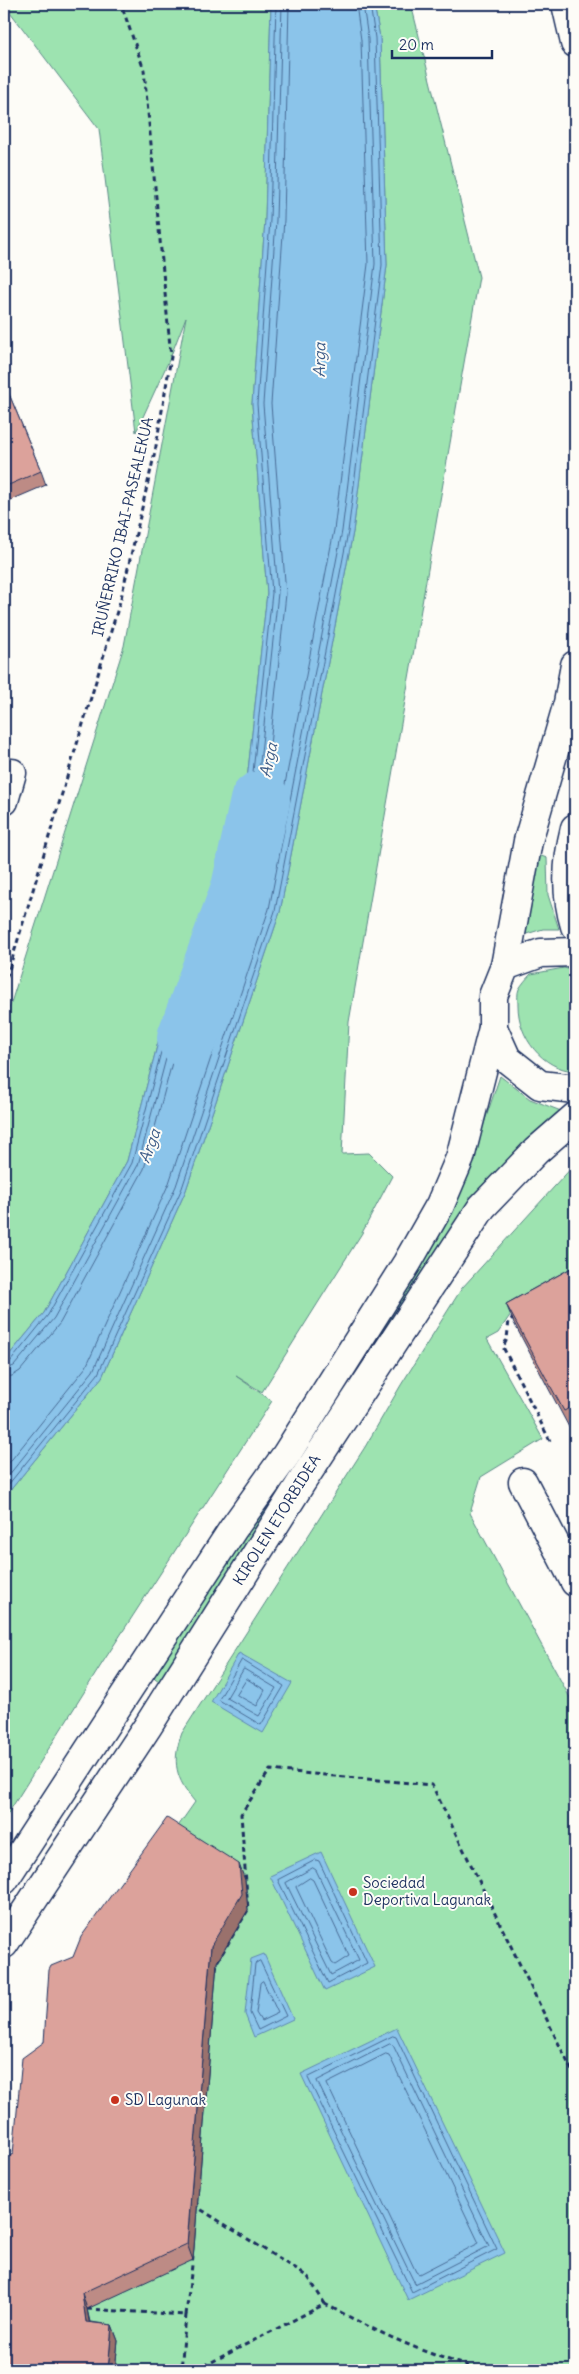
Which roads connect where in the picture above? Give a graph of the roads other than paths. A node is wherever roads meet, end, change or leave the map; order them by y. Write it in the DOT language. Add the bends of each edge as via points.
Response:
graph roads {
  1 [pos="566,4"];
  2 [pos="575,43"];
  3 [pos="575,665"];
  4 [pos="12,773"];
  5 [pos="4,801"];
  6 [pos="575,828"];
  7 [pos="575,926"];
  8 [pos="575,952"];
  9 [pos="504,966"];
  10 [pos="493,1028"];
  11 [pos="575,1089"];
  12 [pos="575,1117"];
  13 [pos="523,1482"];
  14 [pos="575,1582"];
  15 [pos="4,1880"];
  16 [pos="4,1944"];
  1 -- 2 [label="street"];
  3 -- 9 [label="street" via="568,703 528,841"];
  4 -- 5 [label="street"];
  6 -- 7 [label="street" via="569,853 569,906"];
  8 -- 9 [label="street" via="541,953"];
  9 -- 10 [label="street" via="493,996"];
  10 -- 11 [label="street" via="507,1059 540,1085"];
  10 -- 15 [label="street, KIROLEN ETORBIDEA" via="460,1158 440,1205 407,1263 286,1455 233,1529"];
  12 -- 16 [label="street, KIROLEN ETORBIDEA" via="536,1151 482,1207"];
  13 -- 14 [label="street"];
}
